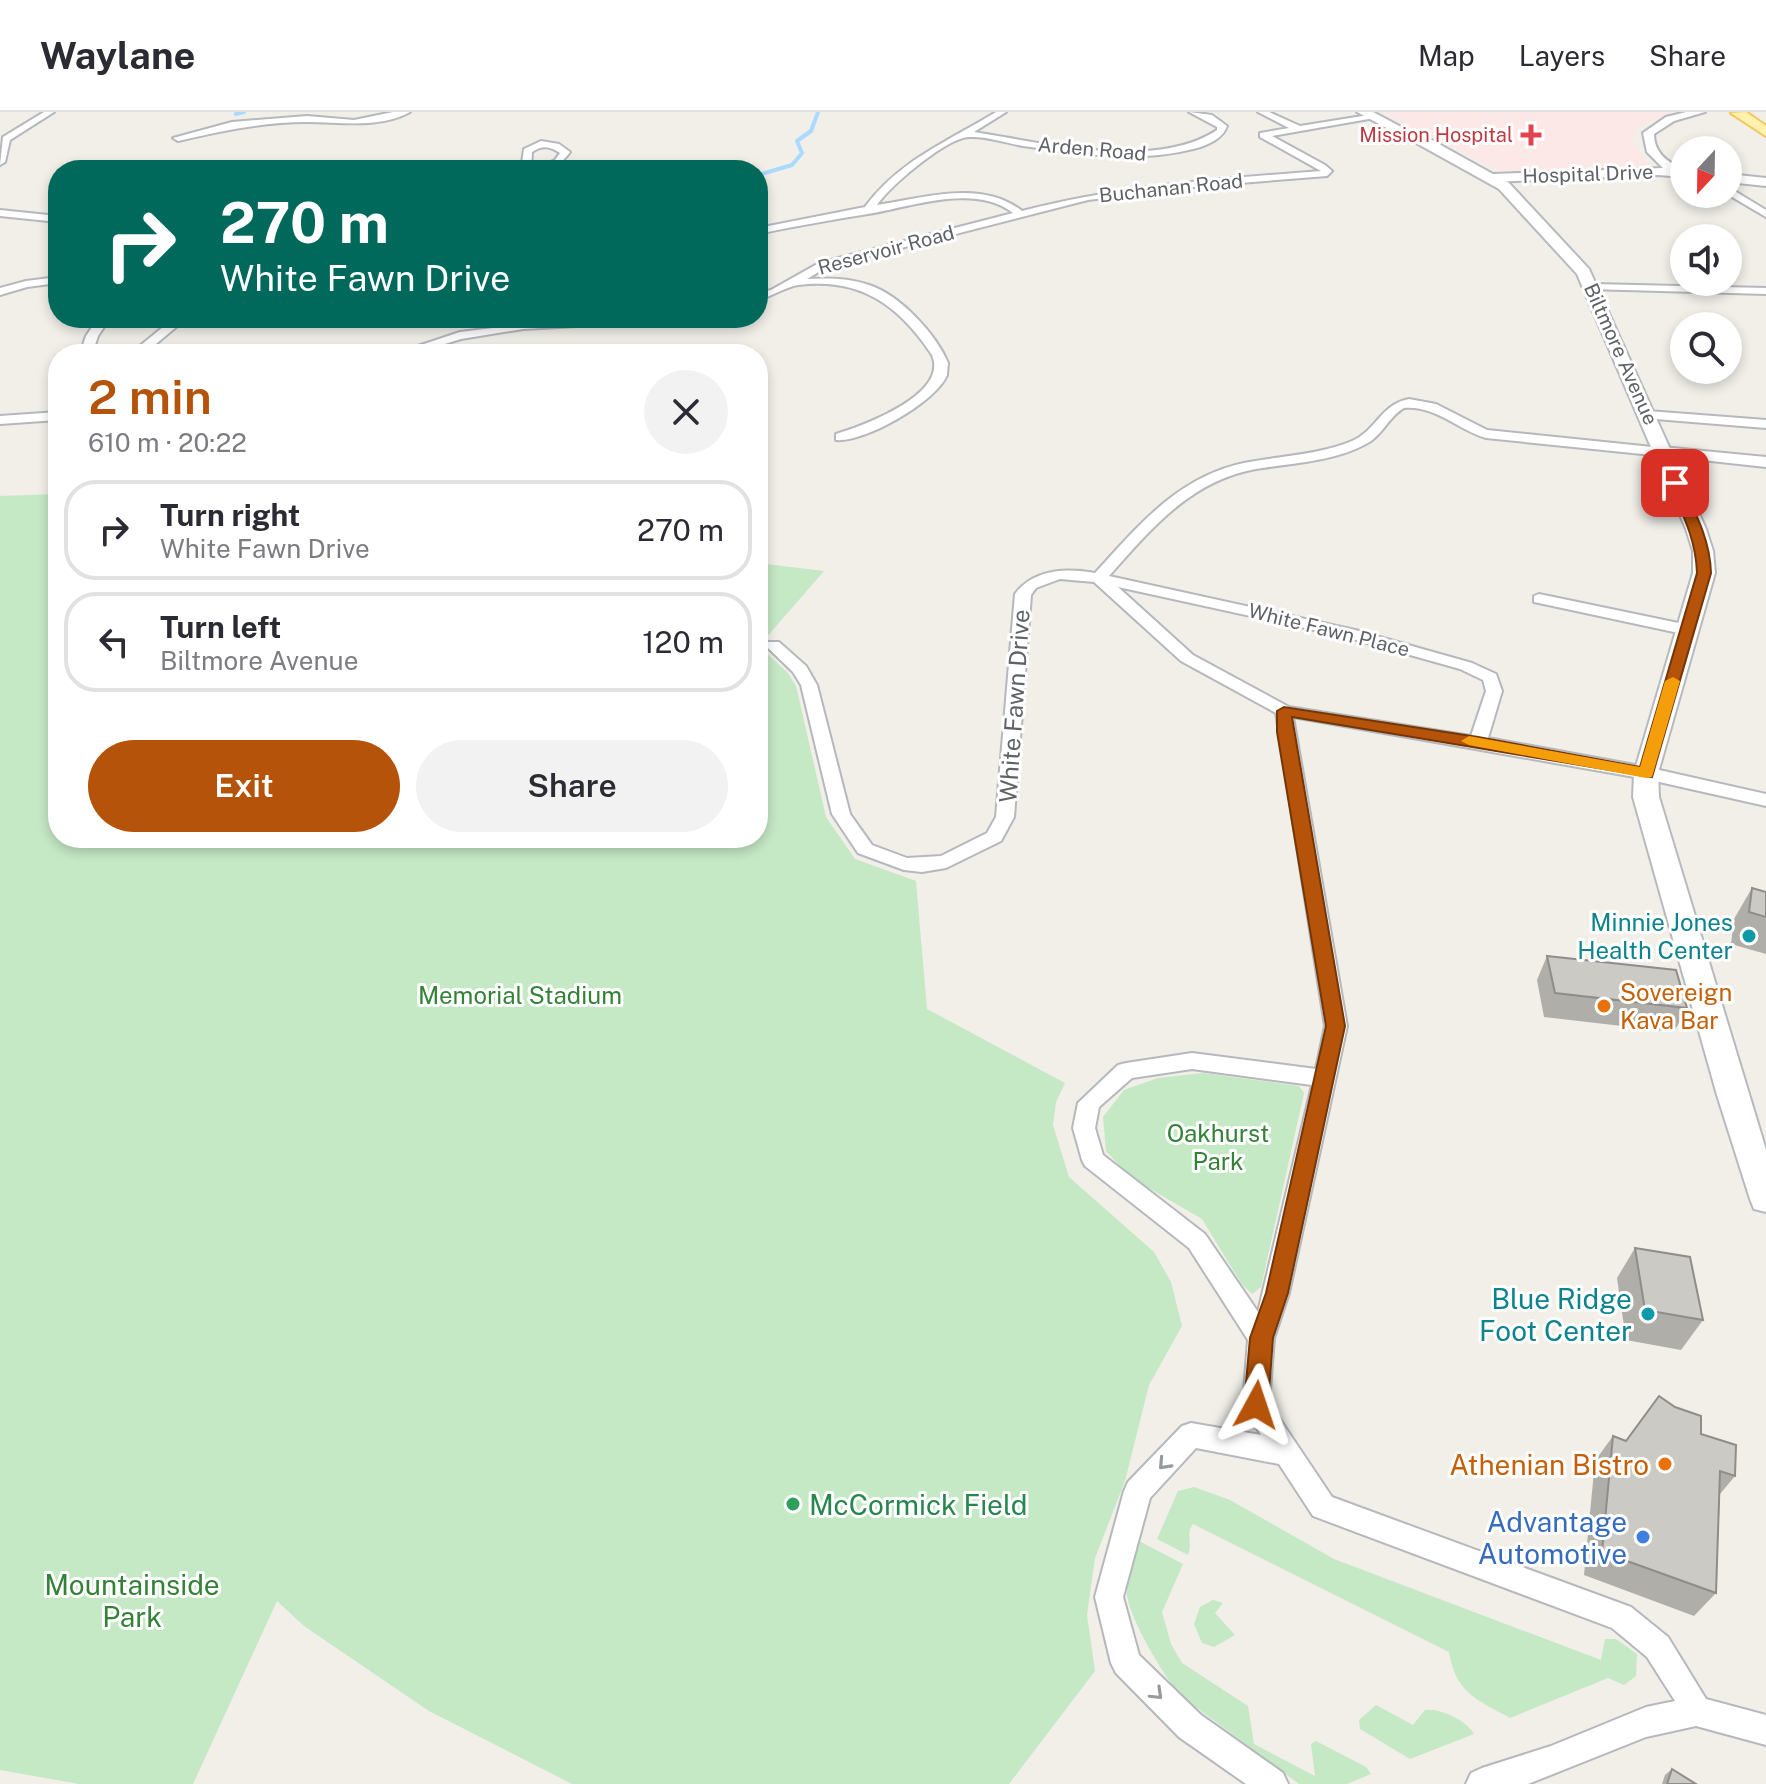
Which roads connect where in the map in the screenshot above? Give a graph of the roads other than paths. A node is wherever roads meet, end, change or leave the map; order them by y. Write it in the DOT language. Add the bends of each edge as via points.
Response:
graph roads {
  1 [pos="50,112"];
  2 [pos="406,112"];
  3 [pos="1002,112"];
  4 [pos="1197,112"];
  5 [pos="1262,112"];
  6 [pos="1697,113"];
  7 [pos="1738,113"];
  8 [pos="1369,114"];
  9 [pos="1297,128"];
  10 [pos="1399,129"];
  11 [pos="1766,132"];
  12 [pos="968,134"];
  13 [pos="1414,136"];
  14 [pos="1669,136"];
  15 [pos="178,138"];
  16 [pos="527,160"];
  17 [pos="559,160"];
  18 [pos="0,162"];
  19 [pos="1670,163"];
  20 [pos="1670,173"];
  21 [pos="1742,179"];
  22 [pos="1498,182"];
  23 [pos="1766,182"];
  24 [pos="1742,188"];
  25 [pos="1766,189"];
  26 [pos="1742,198"];
  27 [pos="868,211"];
  28 [pos="0,213"];
  29 [pos="1019,213"];
  30 [pos="1766,214"];
  31 [pos="48,218"];
  32 [pos="768,229"];
  33 [pos="48,281"];
  34 [pos="794,282"];
  35 [pos="1593,287"];
  36 [pos="1766,291"];
  37 [pos="0,292"];
  38 [pos="768,293"];
  39 [pos="168,328"];
  40 [pos="521,328"];
  41 [pos="148,344"];
  42 [pos="431,344"];
  43 [pos="1648,415"];
  44 [pos="48,417"];
  45 [pos="0,420"];
  46 [pos="1766,424"];
  47 [pos="841,437"];
  48 [pos="1662,452"];
  49 [pos="1766,462"];
  50 [pos="1099,578"];
  51 [pos="1539,599"];
  52 [pos="1688,630"];
  53 [pos="773,645"];
  54 [pos="1284,711"];
  55 [pos="1478,742"];
  56 [pos="1646,773"];
  57 [pos="1766,800"];
  58 [pos="1323,1078"];
  59 [pos="1766,1199"];
  60 [pos="1261,1338"];
  61 [pos="1284,1452"];
  62 [pos="1696,1711"];
  63 [pos="1766,1730"];
  64 [pos="1272,1784"];
  65 [pos="1482,1784"];
  1 -- 18 [label="street" via="6,139"];
  2 -- 15 [label="street" via="354,123 307,119 232,125"];
  3 -- 12 [label="street"];
  4 -- 12 [label="street, Arden Road" via="1218,121 1221,131 1204,144 1164,154"];
  5 -- 9 [label="street"];
  6 -- 14 [label="street"];
  6 -- 19 [label="street" via="1653,128 1647,139 1652,151"];
  7 -- 11 [label="main road"];
  8 -- 9 [label="street"];
  8 -- 10 [label="main road"];
  9 -- 29 [label="street, Buchanan Road" via="1263,135 1322,167 1324,174 1130,190"];
  12 -- 27 [label="street" via="917,159"];
  13 -- 22 [label="main road, Biltmore Avenue"];
  16 -- 17 [label="street" via="527,151 545,143 565,152"];
  20 -- 22 [label="street, Hospital Drive"];
  21 -- 23 [label="street"];
  22 -- 35 [label="main road, Biltmore Avenue" via="1577,263"];
  24 -- 25 [label="street"];
  26 -- 30 [label="street"];
  27 -- 29 [label="street" via="946,197 981,197 1005,202"];
  27 -- 32 [label="street"];
  28 -- 31 [label="street"];
  29 -- 34 [label="street, Reservoir Road" via="823,265"];
  33 -- 37 [label="street"];
  34 -- 38 [label="street, Reservoir Road"];
  34 -- 47 [label="street" via="869,288 932,344 942,362 941,375 900,414"];
  35 -- 36 [label="street"];
  35 -- 43 [label="main road, Biltmore Avenue"];
  39 -- 41 [label="street"];
  40 -- 42 [label="street"];
  43 -- 46 [label="street"];
  43 -- 48 [label="main road, Biltmore Avenue"];
  44 -- 45 [label="street"];
  48 -- 49 [label="street"];
  48 -- 50 [label="street" via="1486,434 1462,426 1447,411 1404,403 1388,412 1376,433 1357,444 1236,469 1182,492"];
  48 -- 52 [label="main road, Biltmore Avenue" via="1703,551 1704,573"];
  50 -- 53 [label="street, White Fawn Drive" via="1058,575 1031,585 1023,594 1005,817 994,837 946,862 904,864 865,849 841,814 809,685 800,669"];
  50 -- 54 [label="street" via="1187,658"];
  50 -- 55 [label="street, White Fawn Place" via="1349,633 1466,666 1490,677 1494,691"];
  51 -- 52 [label="street"];
  52 -- 56 [label="main road, Biltmore Avenue"];
  54 -- 55 [label="street"];
  54 -- 58 [label="street" via="1336,1026"];
  55 -- 56 [label="street"];
  56 -- 57 [label="street"];
  56 -- 59 [label="main road, Biltmore Avenue" via="1656,838"];
  58 -- 60 [label="street" via="1277,1293"];
  58 -- 60 [label="street" via="1192,1061 1126,1071 1089,1103 1084,1128 1093,1160 1197,1241"];
  60 -- 61 [label="street" via="1256,1405"];
  61 -- 62 [label="street" via="1323,1507 1621,1617 1645,1632 1665,1653"];
  61 -- 64 [label="street, one-way" via="1191,1435 1138,1491 1109,1597 1126,1663 1190,1726"];
  62 -- 63 [label="street"];
  62 -- 65 [label="street" via="1646,1722"];
}
